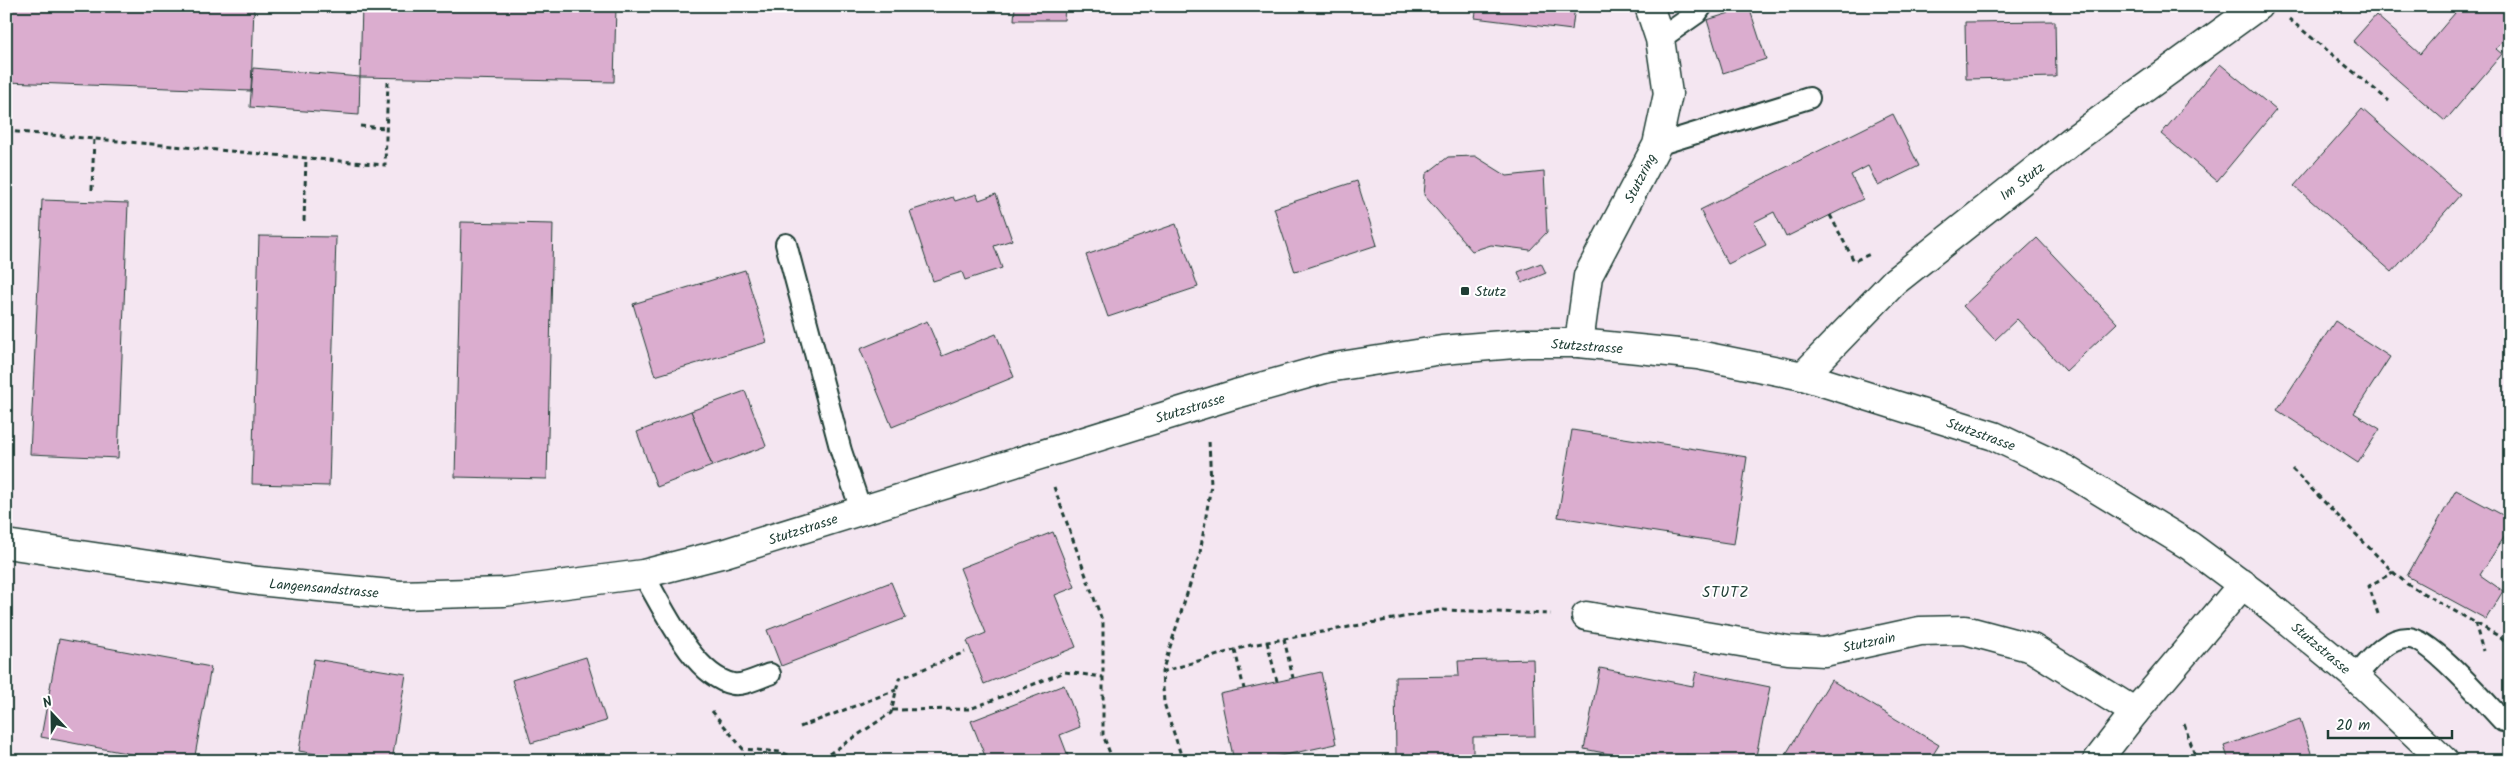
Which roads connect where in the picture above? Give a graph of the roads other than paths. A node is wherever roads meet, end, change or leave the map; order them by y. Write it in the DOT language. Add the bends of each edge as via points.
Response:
graph roads {
  1 [pos="1649,6"];
  2 [pos="1702,6"];
  3 [pos="2269,9"];
  4 [pos="1660,39"];
  5 [pos="1809,98"];
  6 [pos="1657,145"];
  7 [pos="786,244"];
  8 [pos="1579,344"];
  9 [pos="1804,376"];
  10 [pos="861,510"];
  11 [pos="6,544"];
  12 [pos="643,574"];
  13 [pos="2243,584"];
  14 [pos="1586,616"];
  15 [pos="770,674"];
  16 [pos="2355,677"];
  17 [pos="2134,712"];
  18 [pos="2510,715"];
  19 [pos="2097,761"];
  20 [pos="2444,761"];
  1 -- 4 [label="street, Stutzring"];
  2 -- 4 [label="lane"];
  3 -- 9 [label="street, Im Stutz" via="2073,140 1894,282"];
  4 -- 6 [label="street, Stutzring" via="1668,94"];
  5 -- 6 [label="lane"];
  6 -- 8 [label="street, Stutzring" via="1588,276"];
  7 -- 10 [label="lane" via="841,450"];
  8 -- 9 [label="street, Stutzstrasse" via="1698,355"];
  8 -- 10 [label="street, Stutzstrasse" via="1517,344 1442,350 1328,368"];
  9 -- 13 [label="street, Stutzstrasse" via="1994,436 2066,470 2190,546"];
  10 -- 12 [label="street, Stutzstrasse" via="773,539"];
  11 -- 12 [label="street, Langensandstrasse" via="258,581 400,595 504,592"];
  12 -- 15 [label="lane" via="685,644 710,673 736,684"];
  13 -- 16 [label="street, Stutzstrasse"];
  13 -- 17 [label="street"];
  14 -- 17 [label="street, Stutzrain" via="1788,650 1824,652 1920,631 1964,630 2032,648"];
  16 -- 18 [label="lane" via="2384,646 2408,638 2417,640 2440,657 2503,721"];
  16 -- 20 [label="street, Stutzstrasse"];
  17 -- 19 [label="street"];
}
